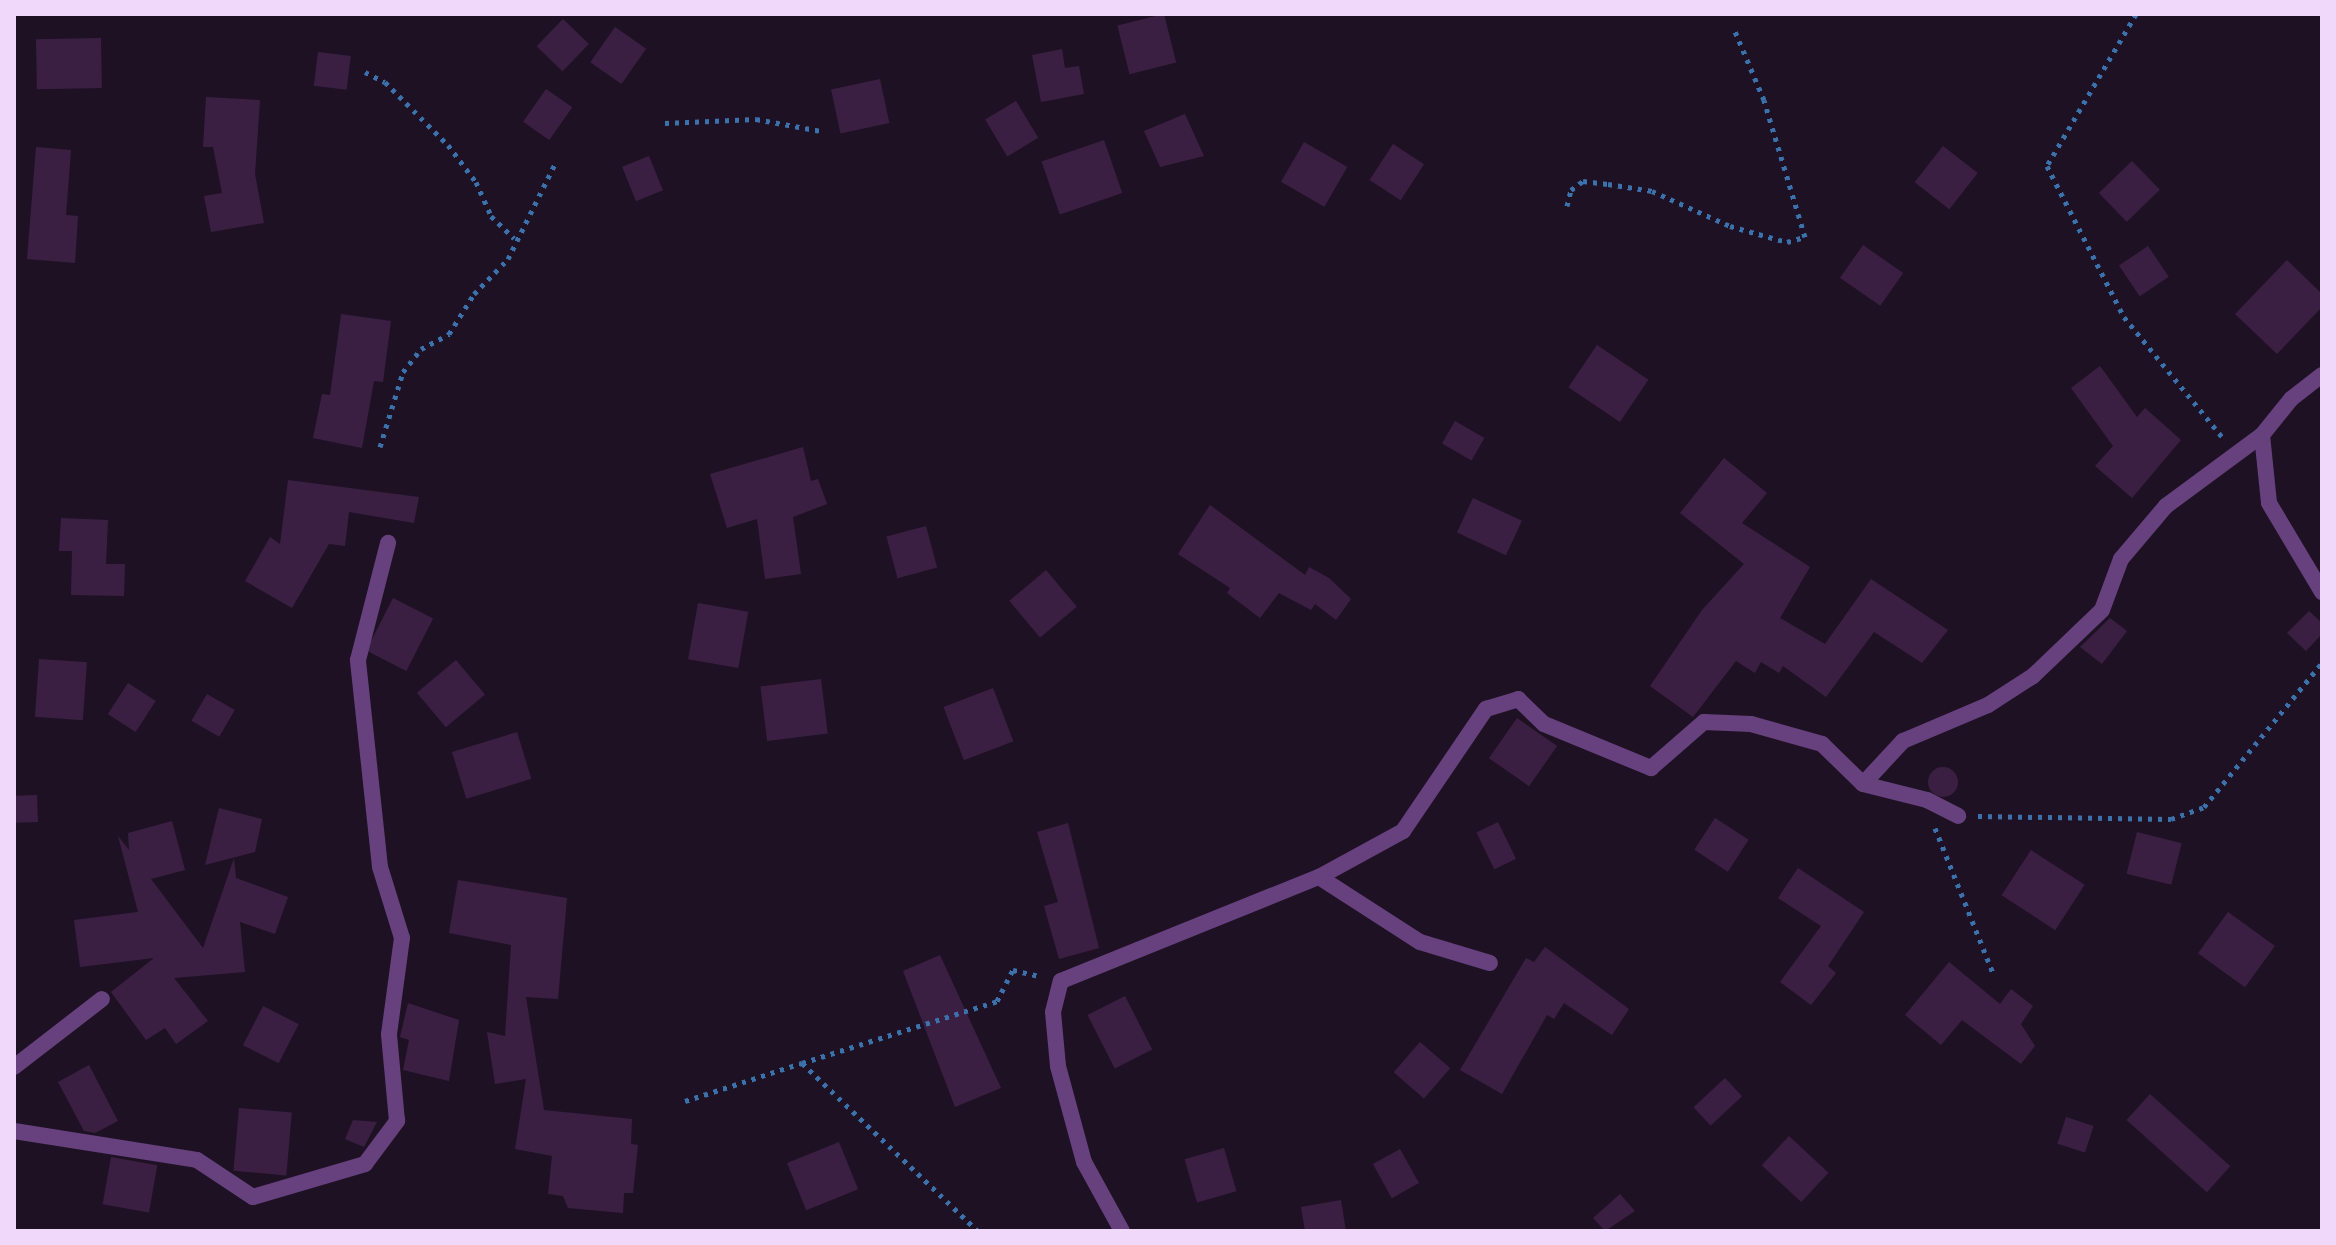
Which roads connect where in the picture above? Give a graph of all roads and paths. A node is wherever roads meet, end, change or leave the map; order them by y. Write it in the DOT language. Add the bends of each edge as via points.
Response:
graph roads {
  1 [pos="2136,14"];
  2 [pos="1734,29"];
  3 [pos="365,72"];
  4 [pos="665,123"];
  5 [pos="821,131"];
  6 [pos="555,164"];
  7 [pos="1567,206"];
  8 [pos="514,238"];
  9 [pos="2322,375"];
  10 [pos="2262,435"];
  11 [pos="380,447"];
  12 [pos="2236,455"];
  13 [pos="388,543"];
  14 [pos="2322,592"];
  15 [pos="2322,663"];
  16 [pos="1863,784"];
  17 [pos="1927,800"];
  18 [pos="1958,816"];
  19 [pos="1319,877"];
  20 [pos="1490,963"];
  21 [pos="1993,973"];
  22 [pos="1061,981"];
  23 [pos="102,999"];
  24 [pos="802,1063"];
  25 [pos="14,1067"];
  26 [pos="685,1101"];
  27 [pos="14,1131"];
  28 [pos="978,1231"];
  29 [pos="1122,1231"];
  1 -- 12 [label="path" via="2047,166 2124,317"];
  2 -- 7 [label="path" via="1764,100 1805,237 1787,242 1730,226 1652,191 1608,184 1583,181 1571,190"];
  3 -- 8 [label="path" via="385,82 448,145 476,182 491,216"];
  4 -- 5 [label="path" via="756,119"];
  6 -- 8 [label="path"];
  8 -- 11 [label="path" via="508,259 474,294 449,334 421,349 403,372"];
  9 -- 10 [label="street" via="2291,399"];
  10 -- 12 [label="street"];
  10 -- 14 [label="street" via="2269,503"];
  12 -- 16 [label="street" via="2166,506 2121,559 2102,610 2033,676 1988,705 1903,741"];
  13 -- 27 [label="street" via="358,660 380,867 402,938 389,1034 397,1121 365,1164 253,1197 197,1160"];
  15 -- 18 [label="path" via="2204,807 2171,819"];
  16 -- 17 [label="street"];
  16 -- 19 [label="street" via="1822,744 1751,724 1704,722 1651,768 1544,724 1518,699 1486,709 1403,831"];
  17 -- 18 [label="street"];
  17 -- 21 [label="path" via="1944,862"];
  19 -- 20 [label="street" via="1420,942"];
  19 -- 22 [label="street"];
  22 -- 24 [label="path" via="1013,970 997,1001"];
  22 -- 29 [label="street" via="1053,1012 1058,1066 1084,1162"];
  23 -- 25 [label="street"];
  24 -- 26 [label="path"];
  24 -- 28 [label="path"];
}
